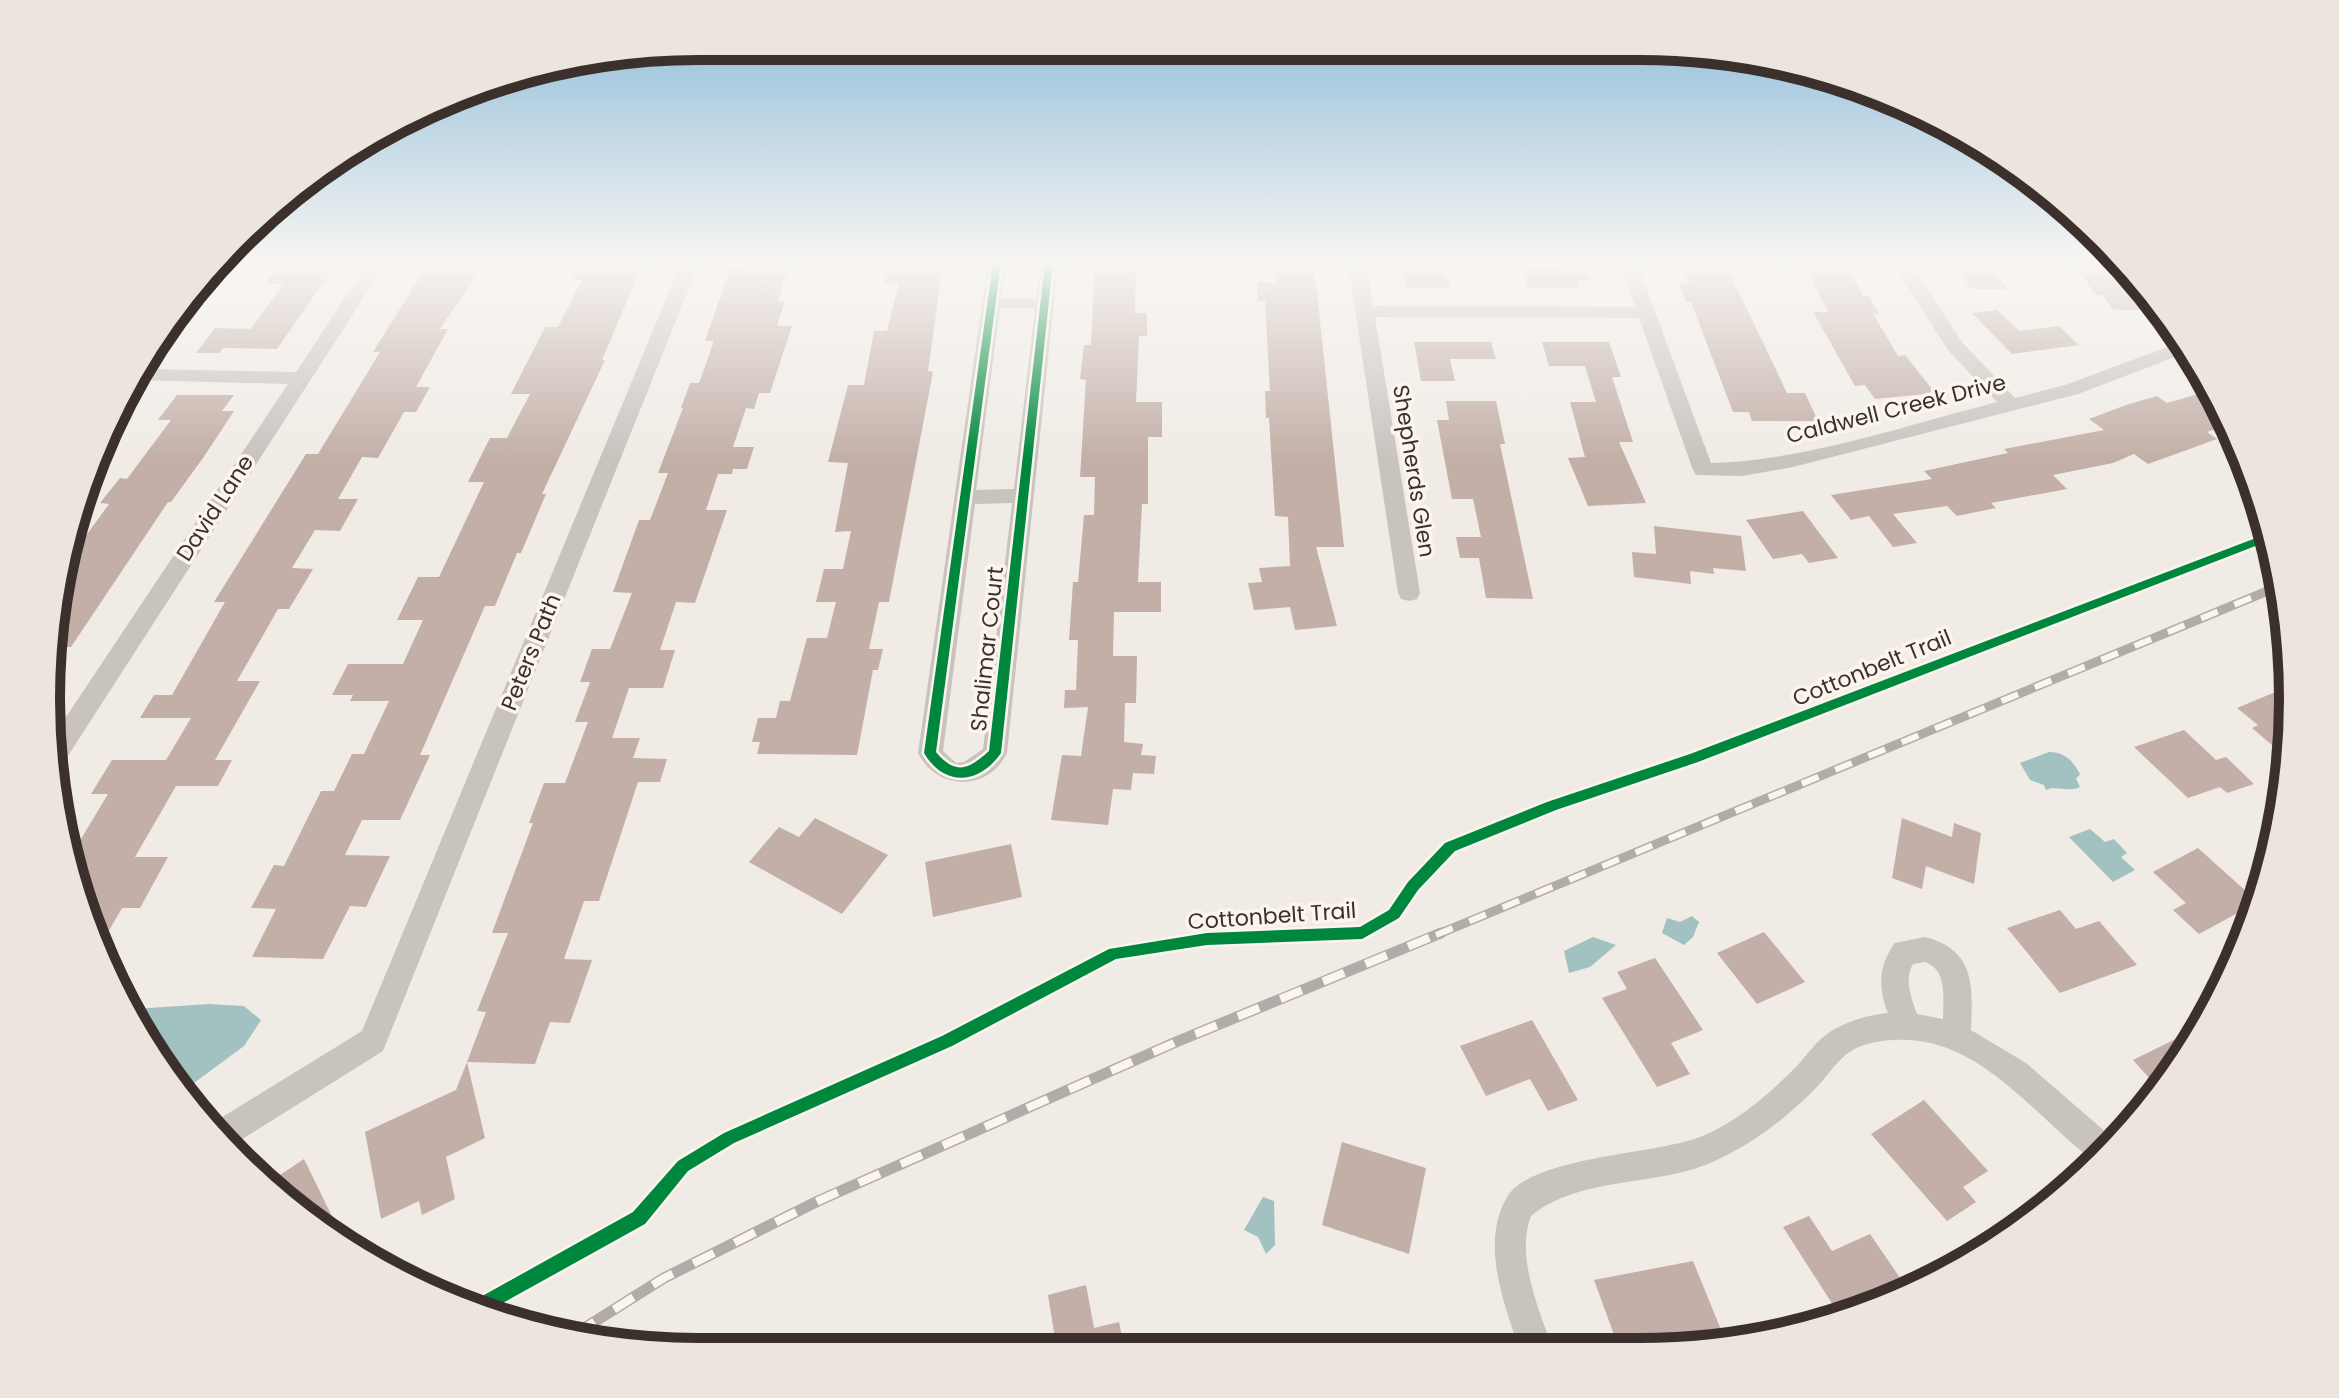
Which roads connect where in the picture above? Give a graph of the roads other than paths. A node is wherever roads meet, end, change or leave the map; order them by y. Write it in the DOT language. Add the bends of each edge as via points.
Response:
graph roads {
  1 [pos="333,328"];
  2 [pos="663,328"];
  3 [pos="987,328"];
  4 [pos="1042,328"];
  5 [pos="1368,328"];
  6 [pos="1652,328"];
  7 [pos="1943,328"];
  8 [pos="2175,351"];
  9 [pos="148,375"];
  10 [pos="299,378"];
  11 [pos="2011,405"];
  12 [pos="1024,496"];
  13 [pos="964,497"];
  14 [pos="1409,593"];
  15 [pos="61,745"];
  16 [pos="1907,1026"];
  17 [pos="1956,1036"];
  18 [pos="229,1131"];
  19 [pos="2097,1145"];
  20 [pos="1532,1338"];
  1 -- 10 [label="street, David Lane"];
  2 -- 18 [label="street, Peters Path" via="373,1041"];
  3 -- 13 [label="street, Shalimar Court"];
  4 -- 12 [label="street, Shalimar Court"];
  5 -- 14 [label="street, Shepherds Glen"];
  6 -- 11 [label="street, Caldwell Creek Drive" via="1703,470 1793,460"];
  7 -- 11 [label="street"];
  8 -- 11 [label="street, Caldwell Creek Drive" via="2071,390"];
  9 -- 10 [label="street"];
  10 -- 15 [label="street, David Lane"];
  12 -- 13 [label="street"];
  12 -- 13 [label="street, Shalimar Court" via="995,753 980,769 953,773 930,753"];
  16 -- 17 [label="street"];
  16 -- 17 [label="street" via="1893,975 1896,961 1905,952 1929,951 1942,957 1958,979"];
  16 -- 20 [label="street" via="1880,1027 1839,1042 1747,1128 1698,1153 1588,1176 1538,1191 1521,1204 1511,1223 1510,1249"];
  17 -- 19 [label="street" via="2015,1073"];
}
